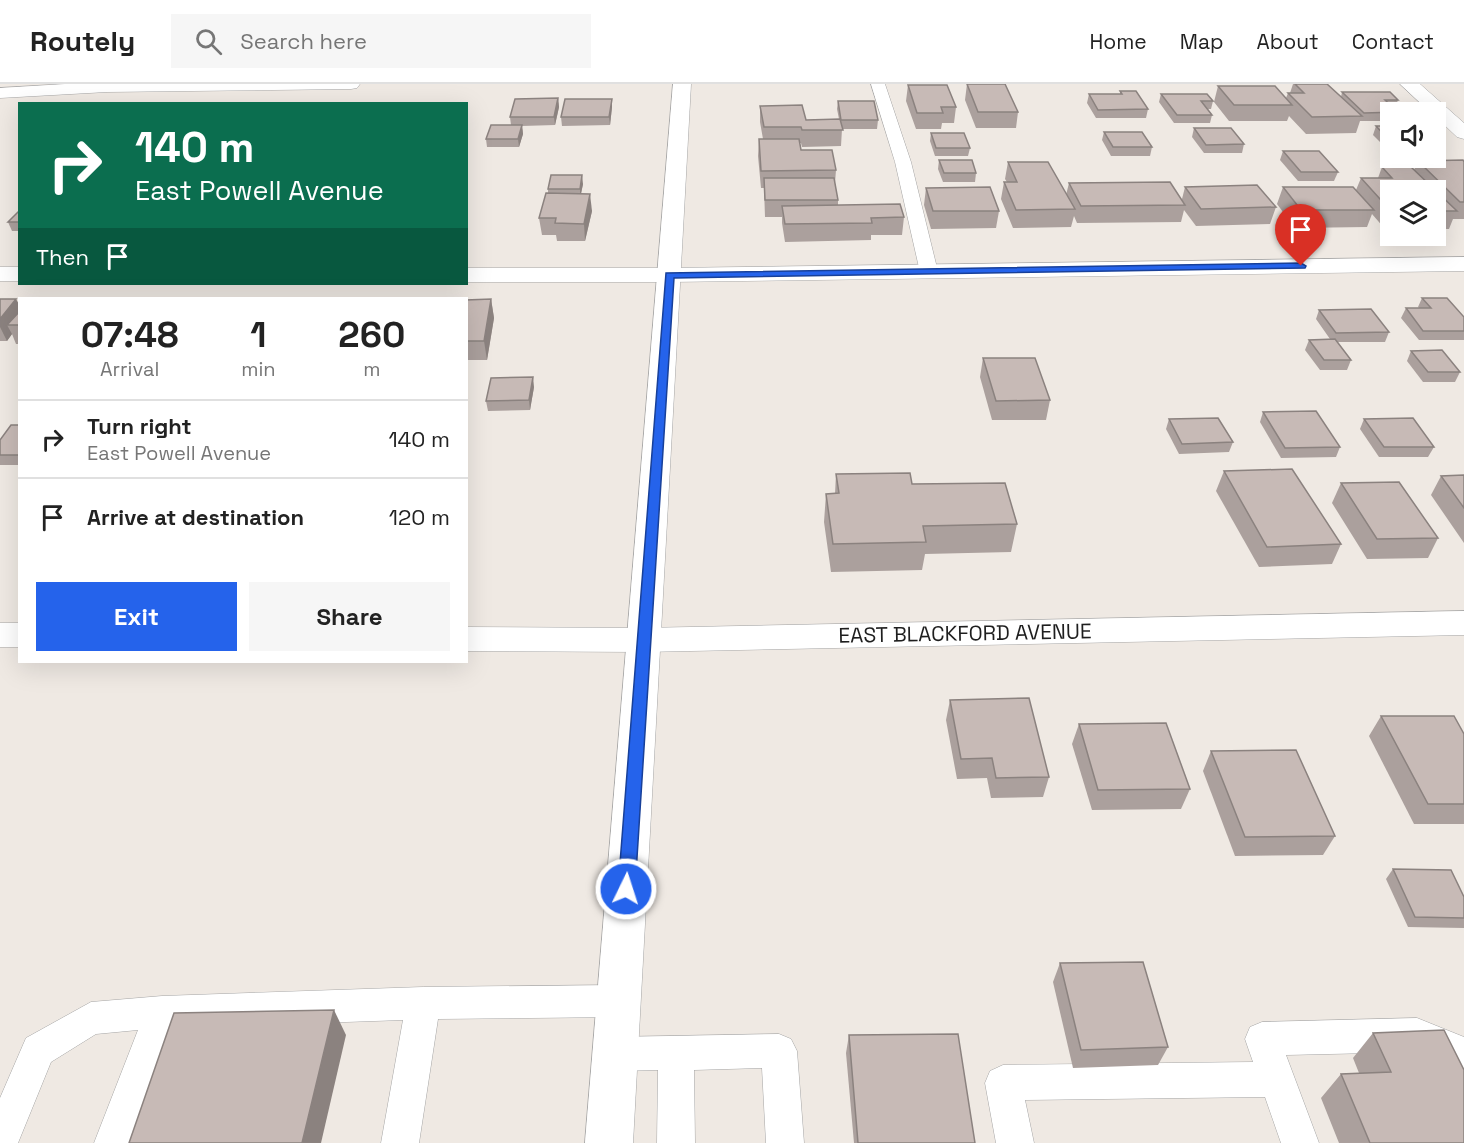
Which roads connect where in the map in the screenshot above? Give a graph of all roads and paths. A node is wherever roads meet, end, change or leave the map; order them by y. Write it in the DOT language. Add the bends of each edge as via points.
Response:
graph roads {
  1 [pos="351,84"];
  2 [pos="682,84"];
  3 [pos="878,84"];
  4 [pos="1409,84"];
  5 [pos="52,86"];
  6 [pos="0,93"];
  7 [pos="1464,134"];
  8 [pos="1464,264"];
  9 [pos="929,272"];
  10 [pos="0,274"];
  11 [pos="18,274"];
  12 [pos="468,275"];
  13 [pos="669,275"];
  14 [pos="1464,622"];
  15 [pos="0,635"];
  16 [pos="18,635"];
  17 [pos="468,639"];
  18 [pos="642,640"];
  19 [pos="619,1001"];
  20 [pos="423,1003"];
  21 [pos="162,1012"];
  22 [pos="676,1052"];
  23 [pos="615,1054"];
  24 [pos="1464,1054"];
  25 [pos="1277,1079"];
  26 [pos="0,1143"];
  27 [pos="113,1143"];
  28 [pos="400,1143"];
  29 [pos="609,1143"];
  30 [pos="676,1143"];
  31 [pos="785,1143"];
  32 [pos="1015,1143"];
  33 [pos="1300,1143"];
  1 -- 5 [label="street"];
  2 -- 13 [label="street"];
  3 -- 9 [label="lane" via="903,162"];
  4 -- 7 [label="street"];
  5 -- 6 [label="street"];
  8 -- 9 [label="street"];
  9 -- 13 [label="street"];
  10 -- 11 [label="street"];
  12 -- 13 [label="street"];
  13 -- 18 [label="street"];
  14 -- 18 [label="street, EAST BLACKFORD AVENUE"];
  15 -- 16 [label="street"];
  17 -- 18 [label="street, EAST BLACKFORD AVENUE"];
  18 -- 19 [label="street"];
  19 -- 20 [label="lane"];
  19 -- 23 [label="street"];
  20 -- 21 [label="lane"];
  20 -- 28 [label="lane"];
  21 -- 26 [label="lane" via="91,1018 38,1050"];
  21 -- 27 [label="lane"];
  22 -- 23 [label="lane"];
  22 -- 30 [label="lane"];
  22 -- 31 [label="lane" via="779,1051"];
  23 -- 29 [label="street"];
  24 -- 25 [label="lane" via="1417,1035 1262,1039"];
  25 -- 32 [label="lane" via="1003,1083"];
  25 -- 33 [label="lane"];
}
